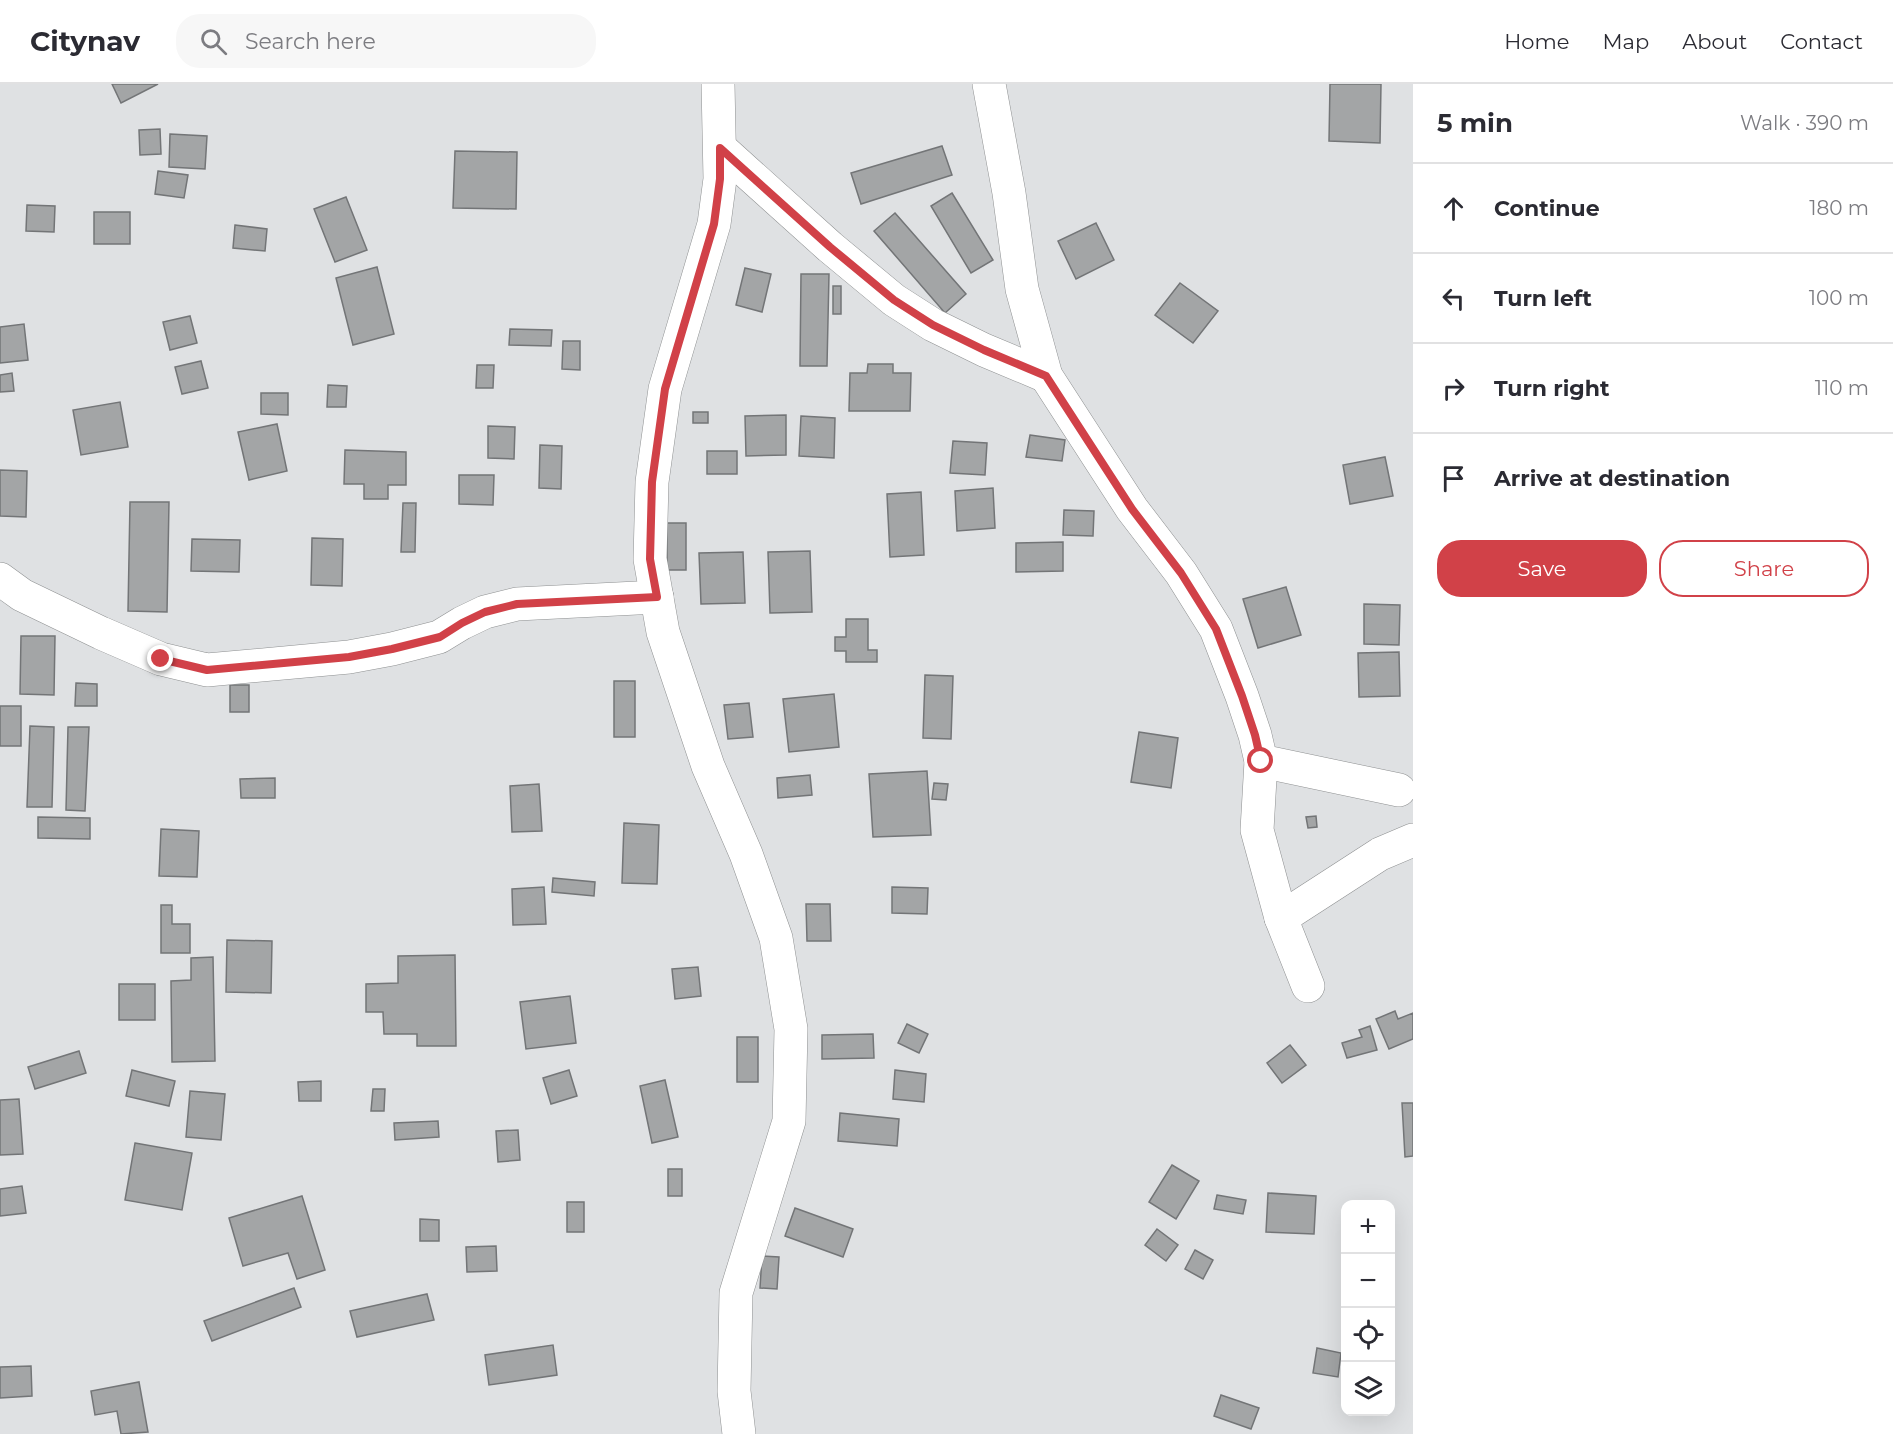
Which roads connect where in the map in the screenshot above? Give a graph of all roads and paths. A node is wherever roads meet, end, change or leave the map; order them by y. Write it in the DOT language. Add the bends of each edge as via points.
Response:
graph roads {
  1 [pos="718,84"];
  2 [pos="989,84"];
  3 [pos="720,148"];
  4 [pos="1046,376"];
  5 [pos="0,579"];
  6 [pos="657,597"];
  7 [pos="1261,761"];
  8 [pos="1400,790"];
  9 [pos="1413,840"];
  10 [pos="1281,918"];
  11 [pos="1308,986"];
  12 [pos="740,1434"];
  1 -- 3 [label="street"];
  2 -- 4 [label="street" via="1022,288"];
  3 -- 4 [label="street" via="894,300 933,325"];
  3 -- 6 [label="street" via="714,224 665,389 652,482 650,559"];
  4 -- 7 [label="street" via="1216,629"];
  5 -- 6 [label="street" via="22,595 101,633 161,659 207,670 349,657 392,649 440,637 485,612 517,604"];
  6 -- 12 [label="street" via="663,632 708,766 776,938 791,1029 789,1121 736,1293 735,1391"];
  7 -- 8 [label="street"];
  7 -- 10 [label="street" via="1257,830"];
  9 -- 10 [label="street" via="1380,854"];
  10 -- 11 [label="street"];
}
